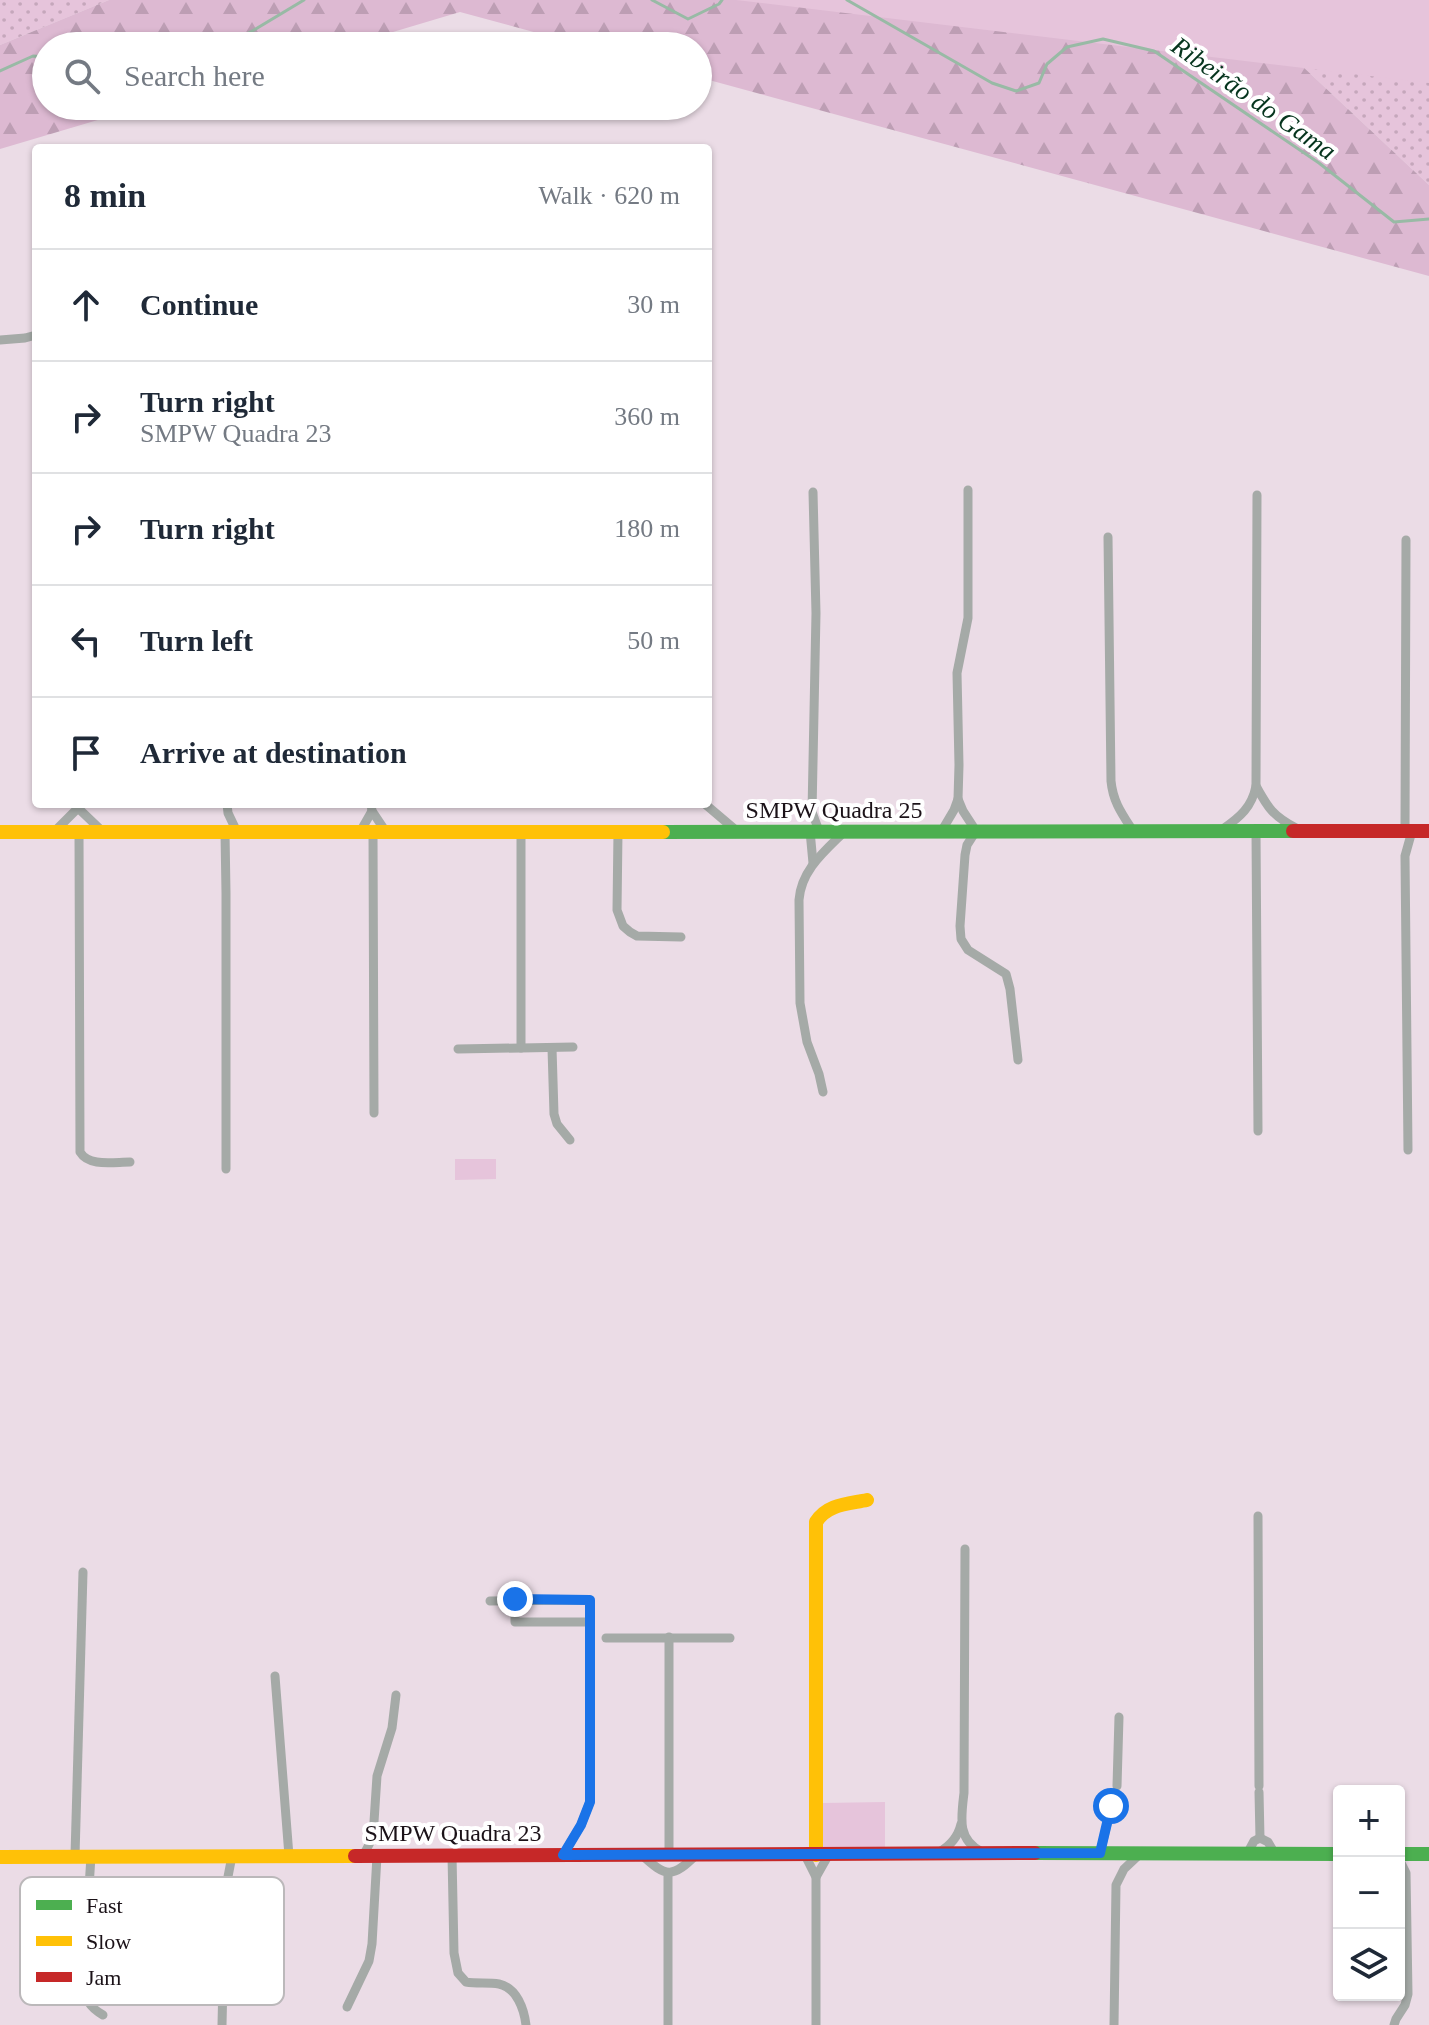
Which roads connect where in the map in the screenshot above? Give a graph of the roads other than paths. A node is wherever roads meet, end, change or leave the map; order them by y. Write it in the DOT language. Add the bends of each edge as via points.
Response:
graph roads {
  1 [pos="32,336"];
  2 [pos="0,340"];
  3 [pos="968,490"];
  4 [pos="813,492"];
  5 [pos="1257,495"];
  6 [pos="1108,537"];
  7 [pos="1406,540"];
  8 [pos="1256,786"];
  9 [pos="958,799"];
  10 [pos="76,808"];
  11 [pos="80,808"];
  12 [pos="227,808"];
  13 [pos="372,808"];
  14 [pos="710,808"];
  15 [pos="54,831"];
  16 [pos="102,831"];
  17 [pos="812,831"];
  18 [pos="845,831"];
  19 [pos="976,831"];
  20 [pos="1133,831"];
  21 [pos="1220,831"];
  22 [pos="1256,831"];
  23 [pos="1301,831"];
  24 [pos="1404,831"];
  25 [pos="1429,831"];
  26 [pos="0,832"];
  27 [pos="79,832"];
  28 [pos="231,832"];
  29 [pos="373,832"];
  30 [pos="521,832"];
  31 [pos="618,832"];
  32 [pos="738,832"];
  33 [pos="941,832"];
  34 [pos="1405,856"];
  35 [pos="813,863"];
  36 [pos="681,937"];
  37 [pos="573,1047"];
  38 [pos="521,1048"];
  39 [pos="552,1048"];
  40 [pos="458,1049"];
  41 [pos="1018,1060"];
  42 [pos="823,1092"];
  43 [pos="374,1113"];
  44 [pos="1258,1131"];
  45 [pos="570,1140"];
  46 [pos="1408,1150"];
  47 [pos="130,1162"];
  48 [pos="226,1169"];
  49 [pos="867,1500"];
  50 [pos="1258,1516"];
  51 [pos="965,1549"];
  52 [pos="83,1572"];
  53 [pos="515,1599"];
  54 [pos="490,1601"];
  55 [pos="590,1622"];
  56 [pos="669,1637"];
  57 [pos="606,1638"];
  58 [pos="730,1638"];
  59 [pos="275,1676"];
  60 [pos="396,1695"];
  61 [pos="1119,1717"];
  62 [pos="962,1822"];
  63 [pos="373,1837"];
  64 [pos="1260,1838"];
  65 [pos="935,1853"];
  66 [pos="991,1853"];
  67 [pos="1100,1853"];
  68 [pos="1141,1853"];
  69 [pos="669,1854"];
  70 [pos="697,1854"];
  71 [pos="1247,1854"];
  72 [pos="1275,1854"];
  73 [pos="1333,1854"];
  74 [pos="452,1855"];
  75 [pos="563,1855"];
  76 [pos="642,1855"];
  77 [pos="817,1855"];
  78 [pos="1410,1855"];
  79 [pos="75,1856"];
  80 [pos="91,1856"];
  81 [pos="232,1856"];
  82 [pos="289,1856"];
  83 [pos="377,1856"];
  84 [pos="0,1857"];
  85 [pos="668,1873"];
  86 [pos="1406,1873"];
  87 [pos="90,1877"];
  88 [pos="228,1877"];
  89 [pos="816,1877"];
  90 [pos="90,2005"];
  91 [pos="222,2005"];
  92 [pos="347,2007"];
  93 [pos="103,2015"];
  94 [pos="222,2025"];
  95 [pos="526,2025"];
  96 [pos="668,2025"];
  97 [pos="816,2025"];
  98 [pos="1114,2025"];
  99 [pos="1394,2025"];
  1 -- 2 [label="street"];
  3 -- 9 [label="street" via="968,618 957,673"];
  4 -- 17 [label="street"];
  5 -- 8 [label="street"];
  6 -- 20 [label="street" via="1113,796"];
  7 -- 24 [label="street"];
  8 -- 21 [label="street" via="1245,812"];
  8 -- 23 [label="street" via="1270,811"];
  9 -- 19 [label="street"];
  9 -- 33 [label="street"];
  10 -- 15 [label="street"];
  11 -- 16 [label="street"];
  12 -- 28 [label="street"];
  13 -- 29 [label="street"];
  13 -- 29 [label="street"];
  14 -- 32 [label="street"];
  15 -- 26 [label="street, SMPW Quadra 25"];
  15 -- 27 [label="street, SMPW Quadra 25"];
  16 -- 27 [label="street, SMPW Quadra 25"];
  16 -- 28 [label="street, SMPW Quadra 25"];
  17 -- 18 [label="street, SMPW Quadra 25"];
  17 -- 32 [label="street, SMPW Quadra 25"];
  17 -- 35 [label="street"];
  18 -- 33 [label="street, SMPW Quadra 25"];
  18 -- 35 [label="street"];
  19 -- 20 [label="street, SMPW Quadra 25"];
  19 -- 33 [label="street, SMPW Quadra 25"];
  19 -- 41 [label="street" via="965,855 961,939 968,950 1006,974"];
  20 -- 21 [label="street, SMPW Quadra 25"];
  21 -- 22 [label="street, SMPW Quadra 25"];
  22 -- 23 [label="street, SMPW Quadra 25"];
  22 -- 44 [label="street"];
  23 -- 24 [label="street, SMPW Quadra 25"];
  24 -- 25 [label="street, SMPW Quadra 25"];
  24 -- 34 [label="street"];
  24 -- 34 [label="street"];
  27 -- 47 [label="street" via="80,1152 92,1162"];
  28 -- 29 [label="street, SMPW Quadra 25"];
  28 -- 48 [label="street" via="226,893"];
  29 -- 30 [label="street, SMPW Quadra 25"];
  29 -- 43 [label="street"];
  30 -- 31 [label="street, SMPW Quadra 25"];
  30 -- 38 [label="street"];
  31 -- 32 [label="street, SMPW Quadra 25"];
  31 -- 36 [label="street" via="617,910 623,926 637,936"];
  34 -- 46 [label="street"];
  35 -- 42 [label="street" via="800,891 799,992"];
  37 -- 39 [label="street"];
  38 -- 39 [label="street"];
  38 -- 40 [label="street"];
  39 -- 45 [label="street" via="554,1114"];
  49 -- 77 [label="street" via="826,1509 816,1522"];
  50 -- 64 [label="street"];
  51 -- 62 [label="street"];
  52 -- 79 [label="street"];
  53 -- 54 [label="street"];
  53 -- 55 [label="street" via="590,1600"];
  53 -- 55 [label="street" via="515,1622"];
  55 -- 75 [label="street" via="590,1802"];
  56 -- 57 [label="street"];
  56 -- 58 [label="street"];
  56 -- 69 [label="street"];
  59 -- 82 [label="street"];
  60 -- 63 [label="street" via="377,1776"];
  61 -- 67 [label="street" via="1116,1789"];
  62 -- 65 [label="street" via="956,1838"];
  62 -- 66 [label="street" via="973,1847"];
  63 -- 83 [label="street"];
  63 -- 83 [label="street"];
  64 -- 71 [label="street"];
  64 -- 72 [label="street"];
  65 -- 66 [label="street, SMPW Quadra 23"];
  65 -- 77 [label="street, SMPW Quadra 23"];
  66 -- 67 [label="street, SMPW Quadra 23"];
  67 -- 68 [label="street, SMPW Quadra 23"];
  68 -- 71 [label="street, SMPW Quadra 23"];
  68 -- 98 [label="street" via="1116,1885"];
  69 -- 70 [label="street, SMPW Quadra 23"];
  69 -- 76 [label="street, SMPW Quadra 23"];
  70 -- 77 [label="street, SMPW Quadra 23"];
  70 -- 85 [label="street"];
  71 -- 72 [label="street, SMPW Quadra 23"];
  72 -- 73 [label="street, SMPW Quadra 23"];
  74 -- 75 [label="street, SMPW Quadra 23"];
  74 -- 83 [label="street, SMPW Quadra 23"];
  74 -- 95 [label="street" via="458,1973 466,1982 508,1988 524,2011"];
  75 -- 76 [label="street, SMPW Quadra 23"];
  76 -- 85 [label="street"];
  77 -- 89 [label="street"];
  77 -- 89 [label="street"];
  78 -- 86 [label="street"];
  78 -- 86 [label="street"];
  79 -- 80 [label="street, SMPW Quadra 23"];
  79 -- 84 [label="street, SMPW Quadra 23"];
  80 -- 81 [label="street, SMPW Quadra 23"];
  80 -- 87 [label="street"];
  81 -- 82 [label="street, SMPW Quadra 23"];
  81 -- 88 [label="street"];
  82 -- 83 [label="street, SMPW Quadra 23"];
  83 -- 92 [label="street" via="369,1961"];
  85 -- 96 [label="street"];
  86 -- 99 [label="street" via="1408,1994"];
  89 -- 97 [label="street"];
  90 -- 93 [label="street"];
  91 -- 94 [label="street"];
}
